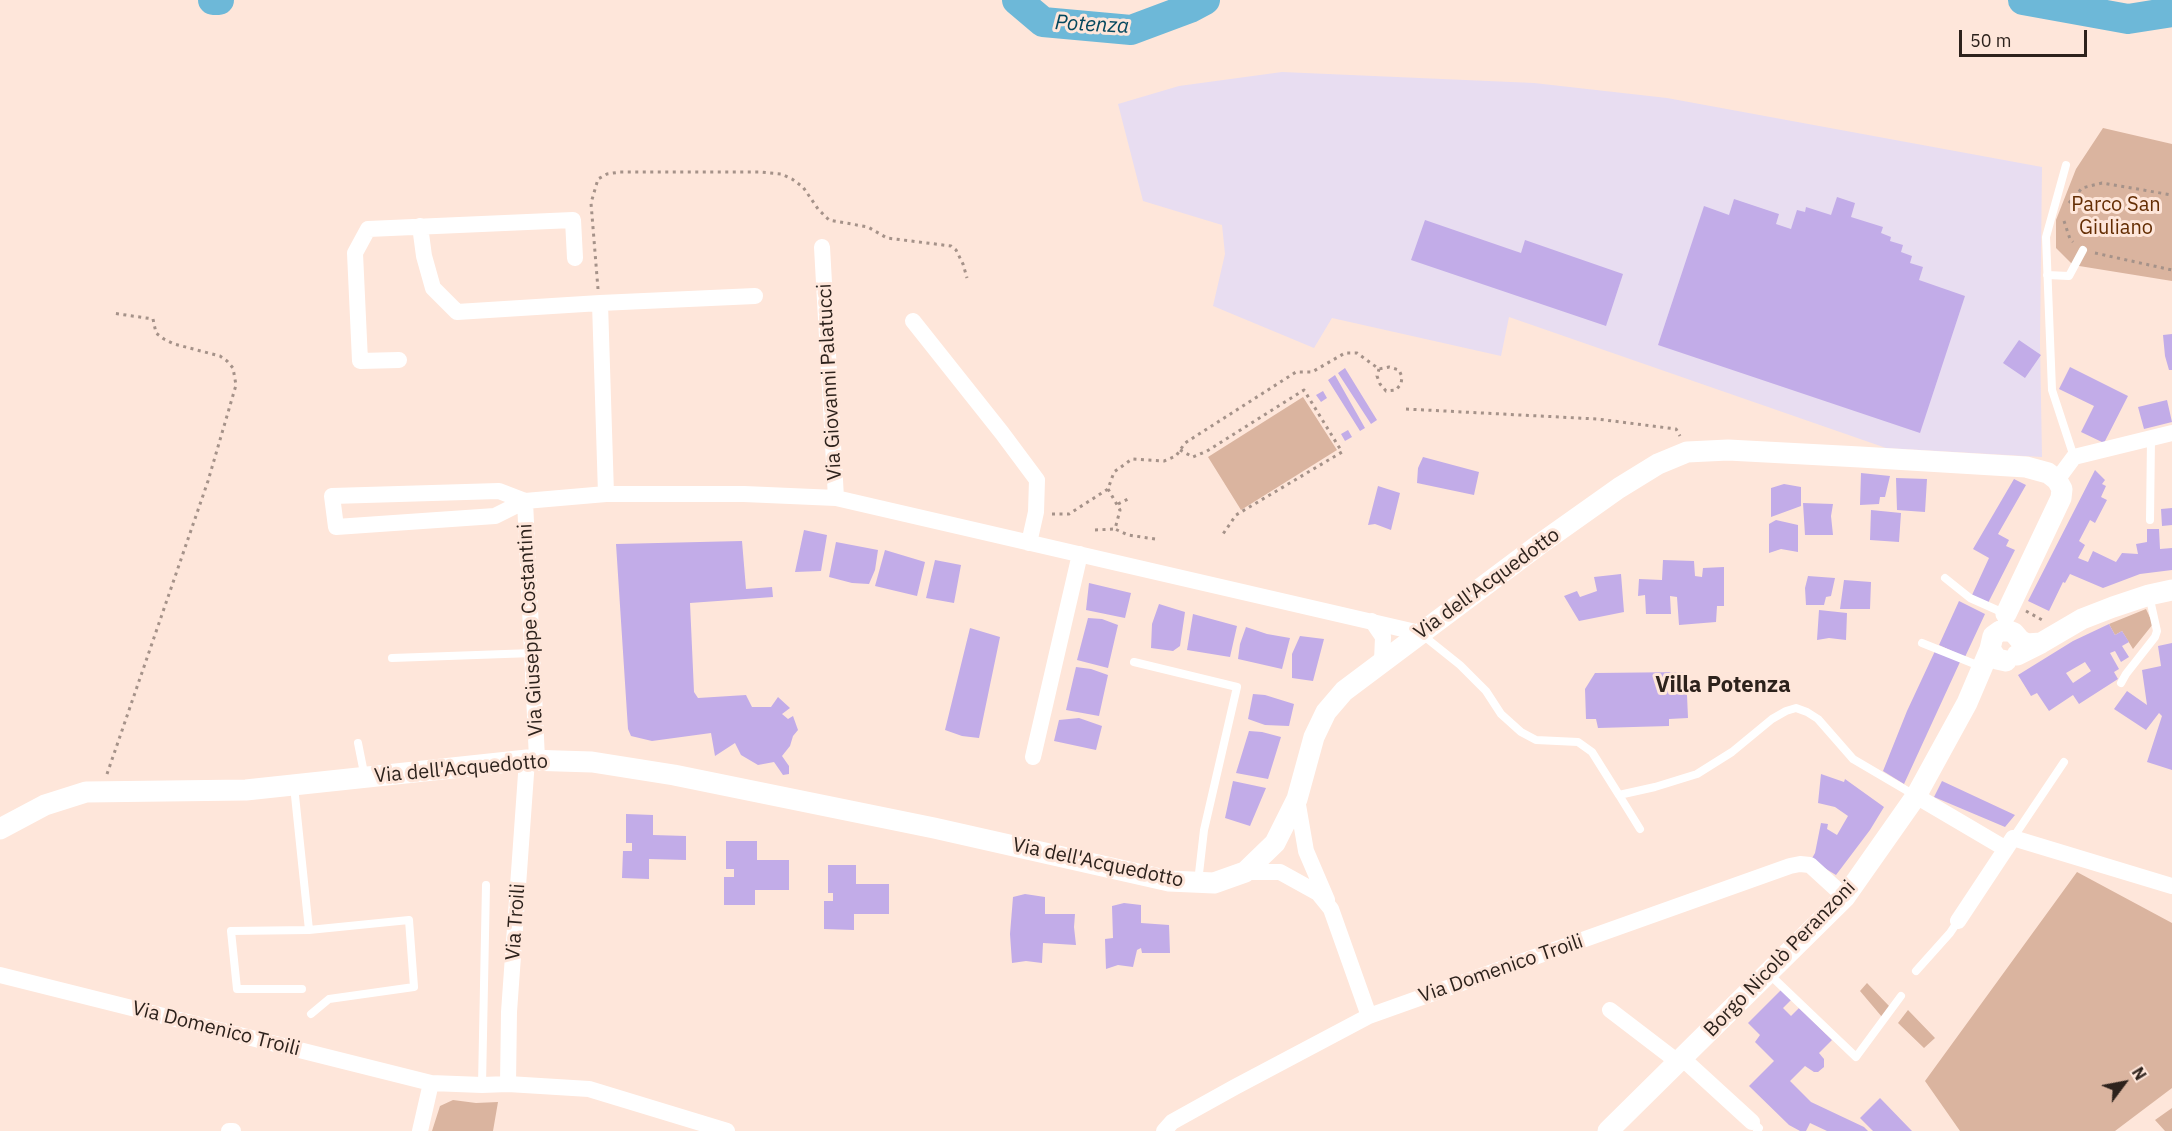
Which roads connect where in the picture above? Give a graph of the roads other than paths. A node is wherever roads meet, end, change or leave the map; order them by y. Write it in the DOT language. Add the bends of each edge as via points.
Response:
graph roads {
  1 [pos="2066,165"];
  2 [pos="420,226"];
  3 [pos="822,247"];
  4 [pos="2083,250"];
  5 [pos="575,258"];
  6 [pos="2047,275"];
  7 [pos="755,296"];
  8 [pos="600,303"];
  9 [pos="913,321"];
  10 [pos="399,360"];
  11 [pos="2172,432"];
  12 [pos="2151,438"];
  13 [pos="2073,457"];
  14 [pos="2057,480"];
  15 [pos="606,494"];
  16 [pos="836,498"];
  17 [pos="525,501"];
  18 [pos="2150,520"];
  19 [pos="1029,543"];
  20 [pos="1080,554"];
  21 [pos="1945,578"];
  22 [pos="2172,590"];
  23 [pos="2149,595"];
  24 [pos="1372,621"];
  25 [pos="1420,633"];
  26 [pos="2006,640"];
  27 [pos="1922,643"];
  28 [pos="533,653"];
  29 [pos="393,658"];
  30 [pos="1383,661"];
  31 [pos="1134,662"];
  32 [pos="2121,682"];
  33 [pos="357,743"];
  34 [pos="1033,757"];
  35 [pos="532,760"];
  36 [pos="2064,762"];
  37 [pos="365,778"];
  38 [pos="294,785"];
  39 [pos="1619,795"];
  40 [pos="1916,796"];
  41 [pos="1297,798"];
  42 [pos="0,829"];
  43 [pos="1640,829"];
  44 [pos="2010,844"];
  45 [pos="1245,872"];
  46 [pos="1198,883"];
  47 [pos="486,885"];
  48 [pos="2172,886"];
  49 [pos="1845,897"];
  50 [pos="1331,909"];
  51 [pos="1958,921"];
  52 [pos="309,930"];
  53 [pos="1916,971"];
  54 [pos="1767,973"];
  55 [pos="0,975"];
  56 [pos="302,988"];
  57 [pos="1901,996"];
  58 [pos="1610,1010"];
  59 [pos="311,1014"];
  60 [pos="1369,1016"];
  61 [pos="1681,1060"];
  62 [pos="431,1083"];
  63 [pos="508,1084"];
  64 [pos="482,1085"];
  65 [pos="1758,1128"];
  66 [pos="229,1131"];
  67 [pos="233,1131"];
  68 [pos="420,1131"];
  69 [pos="727,1131"];
  70 [pos="1164,1131"];
  71 [pos="1608,1131"];
  1 -- 6 [label="lane" via="2046,237"];
  2 -- 5 [label="street" via="573,220"];
  2 -- 8 [label="street" via="433,288 457,312"];
  2 -- 10 [label="street" via="368,229 355,253 360,361"];
  3 -- 16 [label="street, Via Giovanni Palatucci"];
  4 -- 6 [label="lane" via="2069,276"];
  6 -- 13 [label="lane" via="2052,390"];
  7 -- 8 [label="street"];
  8 -- 15 [label="street"];
  9 -- 19 [label="street" via="1037,480 1036,512"];
  11 -- 12 [label="street"];
  12 -- 13 [label="street"];
  12 -- 18 [label="lane"];
  13 -- 14 [label="street"];
  14 -- 25 [label="street, Via dell'Acquedotto" via="2026,467 1728,450 1688,452 1658,464 1619,488"];
  14 -- 26 [label="street, Borgo Nicolò Peranzoni" via="2061,498"];
  15 -- 16 [label="street, Via Giuseppe Costantini"];
  15 -- 17 [label="street, Via Giuseppe Costantini"];
  16 -- 19 [label="street, Via Giovanni Palatucci"];
  17 -- 17 [label="street, Via Giuseppe Costantini" via="495,516 336,527 332,496 499,491"];
  17 -- 28 [label="street, Via Giuseppe Costantini"];
  19 -- 20 [label="street, Via Giovanni Palatucci"];
  20 -- 24 [label="street, Via Giovanni Palatucci"];
  20 -- 34 [label="street"];
  21 -- 26 [label="lane" via="1970,598"];
  22 -- 23 [label="street"];
  23 -- 26 [label="street" via="2043,632 2027,644"];
  23 -- 32 [label="lane" via="2157,631"];
  24 -- 25 [label="street, Via Giovanni Palatucci"];
  24 -- 30 [label="street" via="1383,636"];
  25 -- 30 [label="street, Via dell'Acquedotto"];
  25 -- 39 [label="lane" via="1460,665 1521,732 1536,740 1578,742 1592,752"];
  26 -- 27 [label="lane"];
  26 -- 40 [label="street, Borgo Nicolò Peranzoni"];
  28 -- 29 [label="lane"];
  28 -- 35 [label="street, Via Giuseppe Costantini"];
  30 -- 41 [label="street, Via dell'Acquedotto" via="1344,691 1326,712 1314,737"];
  31 -- 46 [label="lane" via="1238,687 1204,830"];
  33 -- 37 [label="lane"];
  35 -- 37 [label="street, Via dell'Acquedotto"];
  35 -- 46 [label="street, Via dell'Acquedotto" via="592,762 674,775 1169,881"];
  35 -- 63 [label="street, Via Troili" via="509,1012"];
  36 -- 44 [label="lane"];
  37 -- 38 [label="street, Via dell'Acquedotto"];
  38 -- 42 [label="street, Via dell'Acquedotto" via="246,790 86,792 45,805"];
  38 -- 52 [label="lane"];
  39 -- 40 [label="lane" via="1697,774 1772,719 1796,708 1818,719 1853,759"];
  39 -- 43 [label="lane"];
  40 -- 44 [label="street"];
  40 -- 49 [label="street, Borgo Nicolò Peranzoni"];
  41 -- 45 [label="street, Via dell'Acquedotto" via="1275,843"];
  41 -- 50 [label="street" via="1306,851"];
  44 -- 48 [label="street"];
  44 -- 51 [label="street"];
  45 -- 46 [label="street, Via dell'Acquedotto" via="1214,883"];
  45 -- 50 [label="street" via="1280,872 1318,893"];
  47 -- 64 [label="lane"];
  49 -- 54 [label="street, Borgo Nicolò Peranzoni"];
  49 -- 60 [label="street, Via Domenico Troili" via="1810,865 1790,866"];
  50 -- 60 [label="street"];
  51 -- 53 [label="lane"];
  52 -- 56 [label="lane" via="231,931 237,989"];
  52 -- 59 [label="lane" via="409,920 414,987 329,999"];
  54 -- 57 [label="lane" via="1856,1057"];
  54 -- 61 [label="street, Borgo Nicolò Peranzoni"];
  55 -- 62 [label="street, Via Domenico Troili"];
  58 -- 61 [label="street"];
  60 -- 70 [label="street, Via Domenico Troili" via="1224,1092 1172,1122"];
  61 -- 65 [label="street"];
  61 -- 71 [label="street, Borgo Nicolò Peranzoni"];
  62 -- 64 [label="street, Via Domenico Troili"];
  62 -- 68 [label="street"];
  63 -- 64 [label="street, Via Domenico Troili"];
  63 -- 69 [label="street, Via Domenico Troili" via="589,1089"];
  66 -- 67 [label="street"];
}
